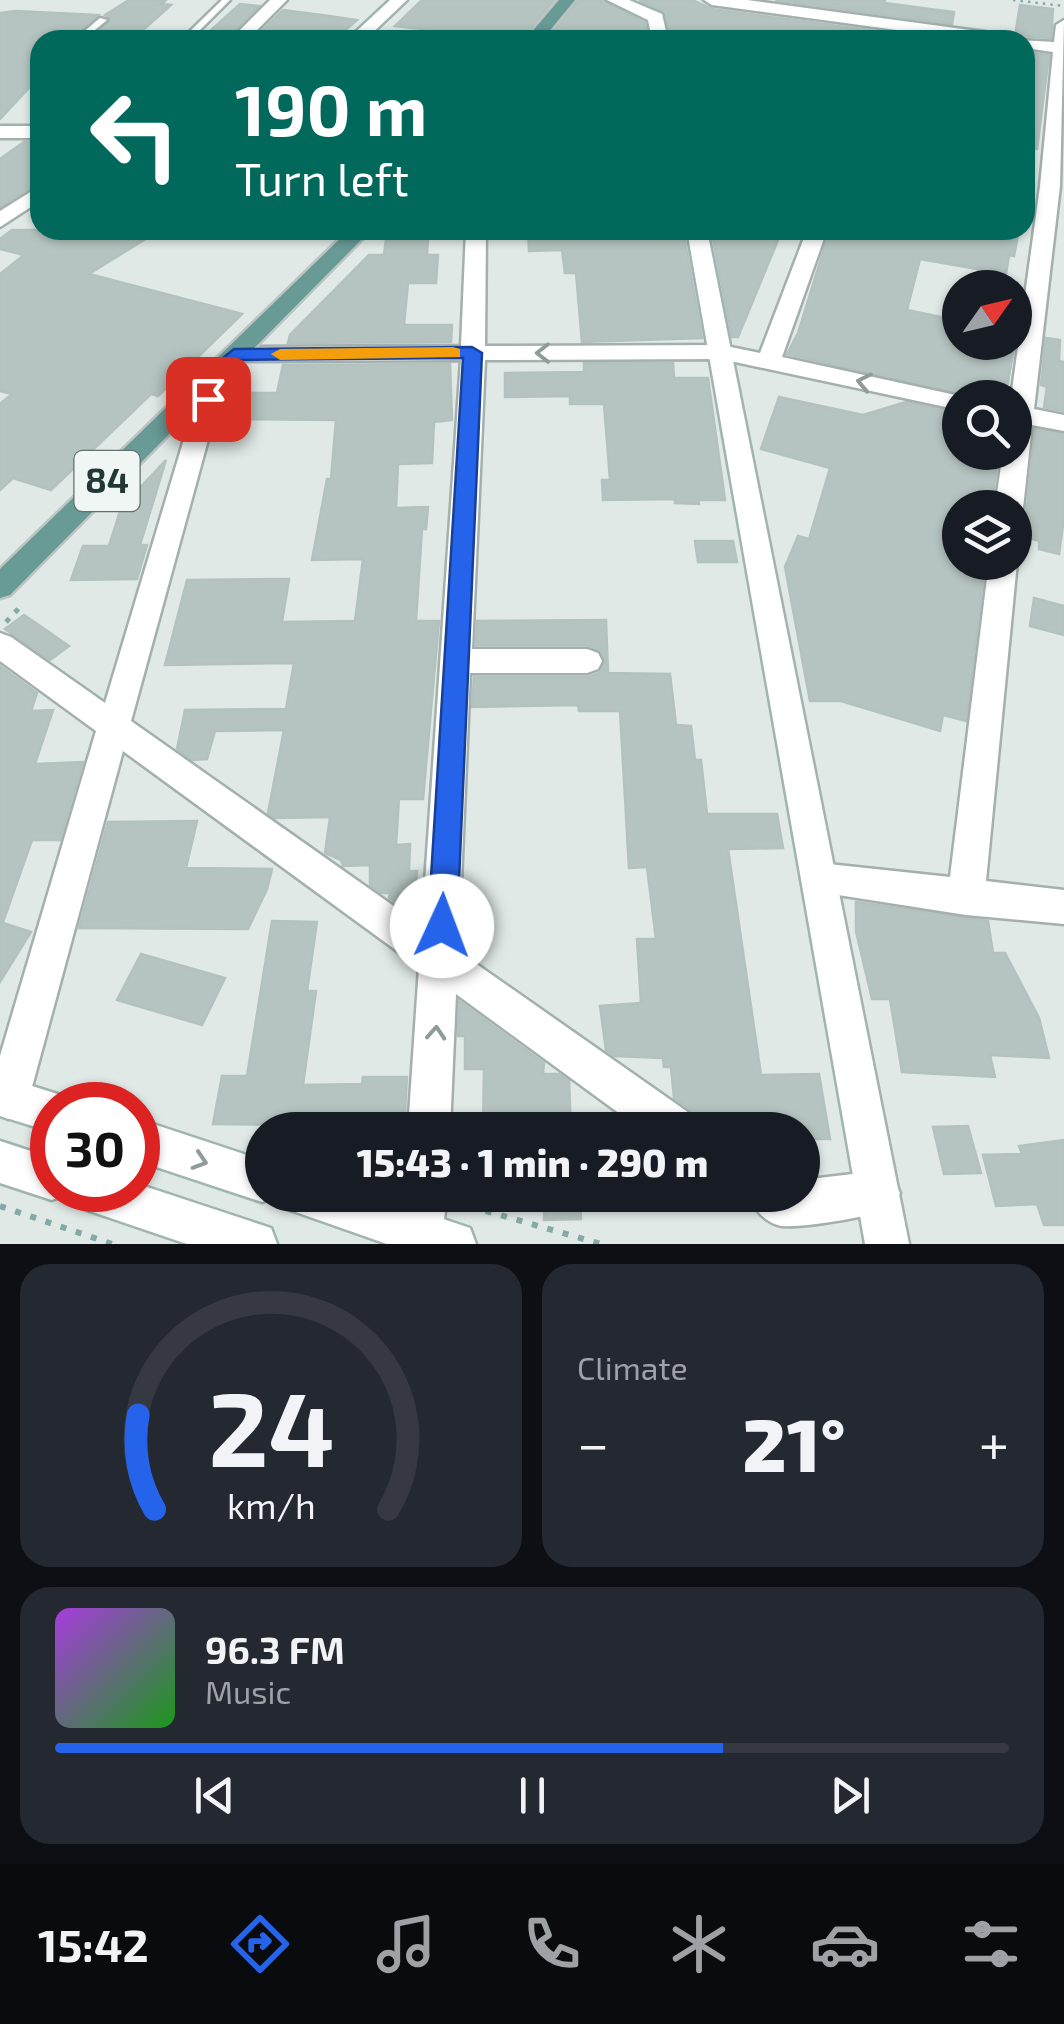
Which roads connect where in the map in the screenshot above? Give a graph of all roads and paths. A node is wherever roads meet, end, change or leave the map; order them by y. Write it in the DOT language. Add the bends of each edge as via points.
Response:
graph roads {
  1 [pos="226,0"];
  2 [pos="279,0"];
  3 [pos="399,0"];
  4 [pos="568,0"];
  5 [pos="615,0"];
  6 [pos="712,0"];
  7 [pos="1013,0"];
  8 [pos="1064,6"];
  9 [pos="103,20"];
  10 [pos="891,25"];
  11 [pos="1064,25"];
  12 [pos="90,30"];
  13 [pos="195,30"];
  14 [pos="248,30"];
  15 [pos="366,30"];
  16 [pos="542,30"];
  17 [pos="658,30"];
  18 [pos="929,30"];
  19 [pos="1035,44"];
  20 [pos="1064,48"];
  21 [pos="0,132"];
  22 [pos="30,132"];
  23 [pos="30,133"];
  24 [pos="0,142"];
  25 [pos="1057,187"];
  26 [pos="30,198"];
  27 [pos="6,211"];
  28 [pos="350,240"];
  29 [pos="476,240"];
  30 [pos="699,240"];
  31 [pos="813,240"];
  32 [pos="720,352"];
  33 [pos="472,353"];
  34 [pos="768,362"];
  35 [pos="224,364"];
  36 [pos="1023,380"];
  37 [pos="942,398"];
  38 [pos="1032,416"];
  39 [pos="1064,423"];
  40 [pos="1001,580"];
  41 [pos="0,587"];
  42 [pos="0,645"];
  43 [pos="454,660"];
  44 [pos="587,661"];
  45 [pos="114,728"];
  46 [pos="819,879"];
  47 [pos="966,898"];
  48 [pos="1064,907"];
  49 [pos="441,964"];
  50 [pos="4,1097"];
  51 [pos="30,1105"];
  52 [pos="431,1112"];
  53 [pos="651,1112"];
  54 [pos="160,1147"];
  55 [pos="0,1162"];
  56 [pos="30,1172"];
  57 [pos="245,1175"];
  58 [pos="878,1193"];
  59 [pos="820,1200"];
  60 [pos="0,1206"];
  61 [pos="156,1212"];
  62 [pos="403,1212"];
  63 [pos="437,1218"];
  64 [pos="112,1244"];
  65 [pos="255,1244"];
  66 [pos="601,1244"];
  67 [pos="887,1244"];
  1 -- 13 [label="lane"];
  2 -- 14 [label="street"];
  3 -- 15 [label="street"];
  4 -- 16 [label="main road"];
  5 -- 17 [label="street" via="656,17"];
  6 -- 10 [label="street"];
  7 -- 8 [label="path"];
  9 -- 12 [label="lane"];
  10 -- 18 [label="street"];
  11 -- 20 [label="street"];
  19 -- 20 [label="street"];
  20 -- 25 [label="street"];
  21 -- 22 [label="street"];
  23 -- 24 [label="street"];
  25 -- 36 [label="street"];
  26 -- 27 [label="street"];
  28 -- 35 [label="main road, 84"];
  29 -- 33 [label="street"];
  30 -- 32 [label="street"];
  31 -- 34 [label="street"];
  32 -- 33 [label="street, one-way"];
  32 -- 34 [label="street"];
  32 -- 46 [label="street"];
  33 -- 35 [label="street"];
  33 -- 43 [label="street"];
  37 -- 34 [label="street, one-way"];
  35 -- 41 [label="main road, 84"];
  35 -- 45 [label="street"];
  38 -- 39 [label="street"];
  40 -- 47 [label="street"];
  42 -- 45 [label="street"];
  43 -- 44 [label="street"];
  43 -- 49 [label="street"];
  45 -- 49 [label="street"];
  45 -- 50 [label="street"];
  46 -- 47 [label="street"];
  46 -- 58 [label="street"];
  47 -- 48 [label="street"];
  52 -- 49 [label="street, one-way"];
  49 -- 53 [label="street"];
  50 -- 51 [label="street"];
  54 -- 57 [label="street, one-way"];
  55 -- 56 [label="street"];
  58 -- 59 [label="street"];
  58 -- 67 [label="street"];
  60 -- 64 [label="path"];
  61 -- 65 [label="street"];
  62 -- 63 [label="street"];
  63 -- 66 [label="path"];
}
